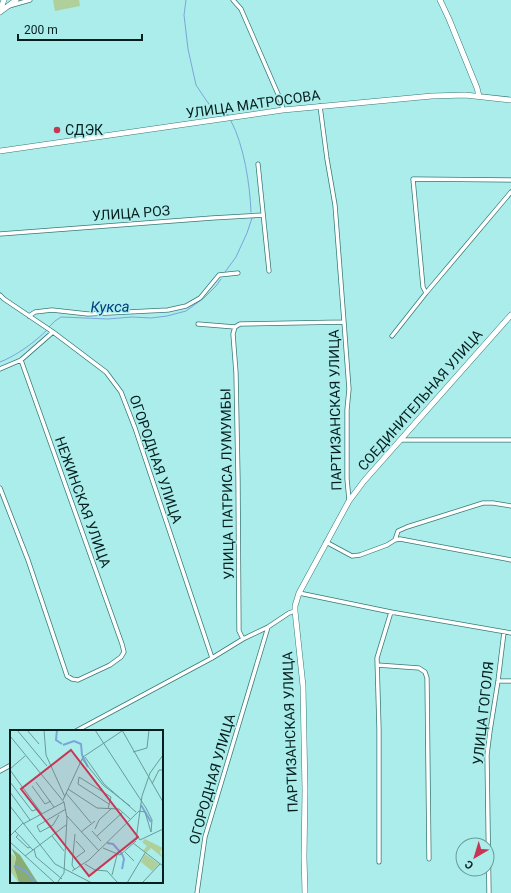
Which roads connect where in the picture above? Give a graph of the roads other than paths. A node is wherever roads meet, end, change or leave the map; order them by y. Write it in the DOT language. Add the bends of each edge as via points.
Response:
graph roads {
  1 [pos="4,0"];
  2 [pos="16,0"];
  3 [pos="30,0"];
  4 [pos="233,0"];
  5 [pos="440,0"];
  6 [pos="2,10"];
  7 [pos="479,96"];
  8 [pos="511,100"];
  9 [pos="320,106"];
  10 [pos="283,110"];
  11 [pos="0,152"];
  12 [pos="258,164"];
  13 [pos="511,180"];
  14 [pos="511,192"];
  15 [pos="263,215"];
  16 [pos="0,234"];
  17 [pos="269,271"];
  18 [pos="238,273"];
  19 [pos="426,293"];
  20 [pos="0,295"];
  21 [pos="29,316"];
  22 [pos="511,316"];
  23 [pos="344,322"];
  24 [pos="198,324"];
  25 [pos="235,327"];
  26 [pos="52,331"];
  27 [pos="392,336"];
  28 [pos="21,360"];
  29 [pos="0,369"];
  30 [pos="401,440"];
  31 [pos="511,440"];
  32 [pos="0,488"];
  33 [pos="349,501"];
  34 [pos="511,506"];
  35 [pos="396,540"];
  36 [pos="326,542"];
  37 [pos="511,560"];
  38 [pos="299,593"];
  39 [pos="295,611"];
  40 [pos="392,612"];
  41 [pos="268,627"];
  42 [pos="504,632"];
  43 [pos="511,633"];
  44 [pos="243,639"];
  45 [pos="212,658"];
  46 [pos="377,665"];
  47 [pos="498,681"];
  48 [pos="511,681"];
  49 [pos="78,730"];
  50 [pos="10,766"];
  51 [pos="0,771"];
  52 [pos="429,859"];
  53 [pos="379,862"];
  54 [pos="197,893"];
  55 [pos="305,893"];
  56 [pos="489,893"];
  1 -- 6 [label="street"];
  2 -- 6 [label="street"];
  3 -- 6 [label="street"];
  4 -- 10 [label="street" via="241,9"];
  5 -- 7 [label="street"];
  7 -- 8 [label="street, УЛИЦА МАТРОСОВА"];
  7 -- 9 [label="street, УЛИЦА МАТРОСОВА" via="432,96"];
  9 -- 10 [label="street, УЛИЦА МАТРОСОВА"];
  9 -- 23 [label="street, ПАРТИЗАНСКАЯ УЛИЦА" via="335,205"];
  10 -- 11 [label="street, УЛИЦА МАТРОСОВА"];
  12 -- 15 [label="street"];
  13 -- 19 [label="street" via="413,179 423,287"];
  14 -- 19 [label="street"];
  15 -- 16 [label="street, УЛИЦА РОЗ"];
  15 -- 17 [label="street"];
  18 -- 21 [label="street" via="218,275 200,298 186,306 168,310 88,314 52,310 35,312"];
  19 -- 27 [label="street"];
  20 -- 21 [label="street, ОГОРОДНАЯ УЛИЦА"];
  21 -- 26 [label="street, ОГОРОДНАЯ УЛИЦА"];
  22 -- 30 [label="street, СОЕДИНИТЕЛЬНАЯ УЛИЦА"];
  23 -- 25 [label="street" via="240,324"];
  23 -- 33 [label="street, ПАРТИЗАНСКАЯ УЛИЦА" via="349,389"];
  24 -- 25 [label="street"];
  25 -- 44 [label="street, УЛИЦА ПАТРИСА ЛУМУМБЫ" via="239,631"];
  26 -- 28 [label="street"];
  26 -- 45 [label="street, ОГОРОДНАЯ УЛИЦА" via="106,372 121,392 136,428"];
  28 -- 29 [label="street"];
  28 -- 32 [label="street, НЕЖИНСКАЯ УЛИЦА" via="120,636 124,652 110,665 78,680 67,676 28,560"];
  30 -- 31 [label="street"];
  30 -- 33 [label="street, СОЕДИНИТЕЛЬНАЯ УЛИЦА"];
  33 -- 36 [label="street, ПАРТИЗАНСКАЯ УЛИЦА"];
  34 -- 35 [label="street" via="483,503 407,527 398,531"];
  35 -- 36 [label="street" via="352,556"];
  35 -- 37 [label="street"];
  36 -- 38 [label="street, ПАРТИЗАНСКАЯ УЛИЦА"];
  38 -- 39 [label="street, ПАРТИЗАНСКАЯ УЛИЦА"];
  38 -- 40 [label="street"];
  39 -- 41 [label="street"];
  39 -- 55 [label="street, ПАРТИЗАНСКАЯ УЛИЦА" via="302,686"];
  40 -- 42 [label="street"];
  40 -- 46 [label="street"];
  41 -- 44 [label="street"];
  41 -- 54 [label="street, ОГОРОДНАЯ УЛИЦА" via="205,837"];
  42 -- 43 [label="street"];
  42 -- 47 [label="street, УЛИЦА ГОГОЛЯ"];
  44 -- 45 [label="street"];
  45 -- 49 [label="street"];
  46 -- 52 [label="street" via="419,668 428,678"];
  46 -- 53 [label="street"];
  47 -- 48 [label="street"];
  47 -- 56 [label="street, УЛИЦА ГОГОЛЯ" via="487,755"];
  50 -- 51 [label="street"];
}
